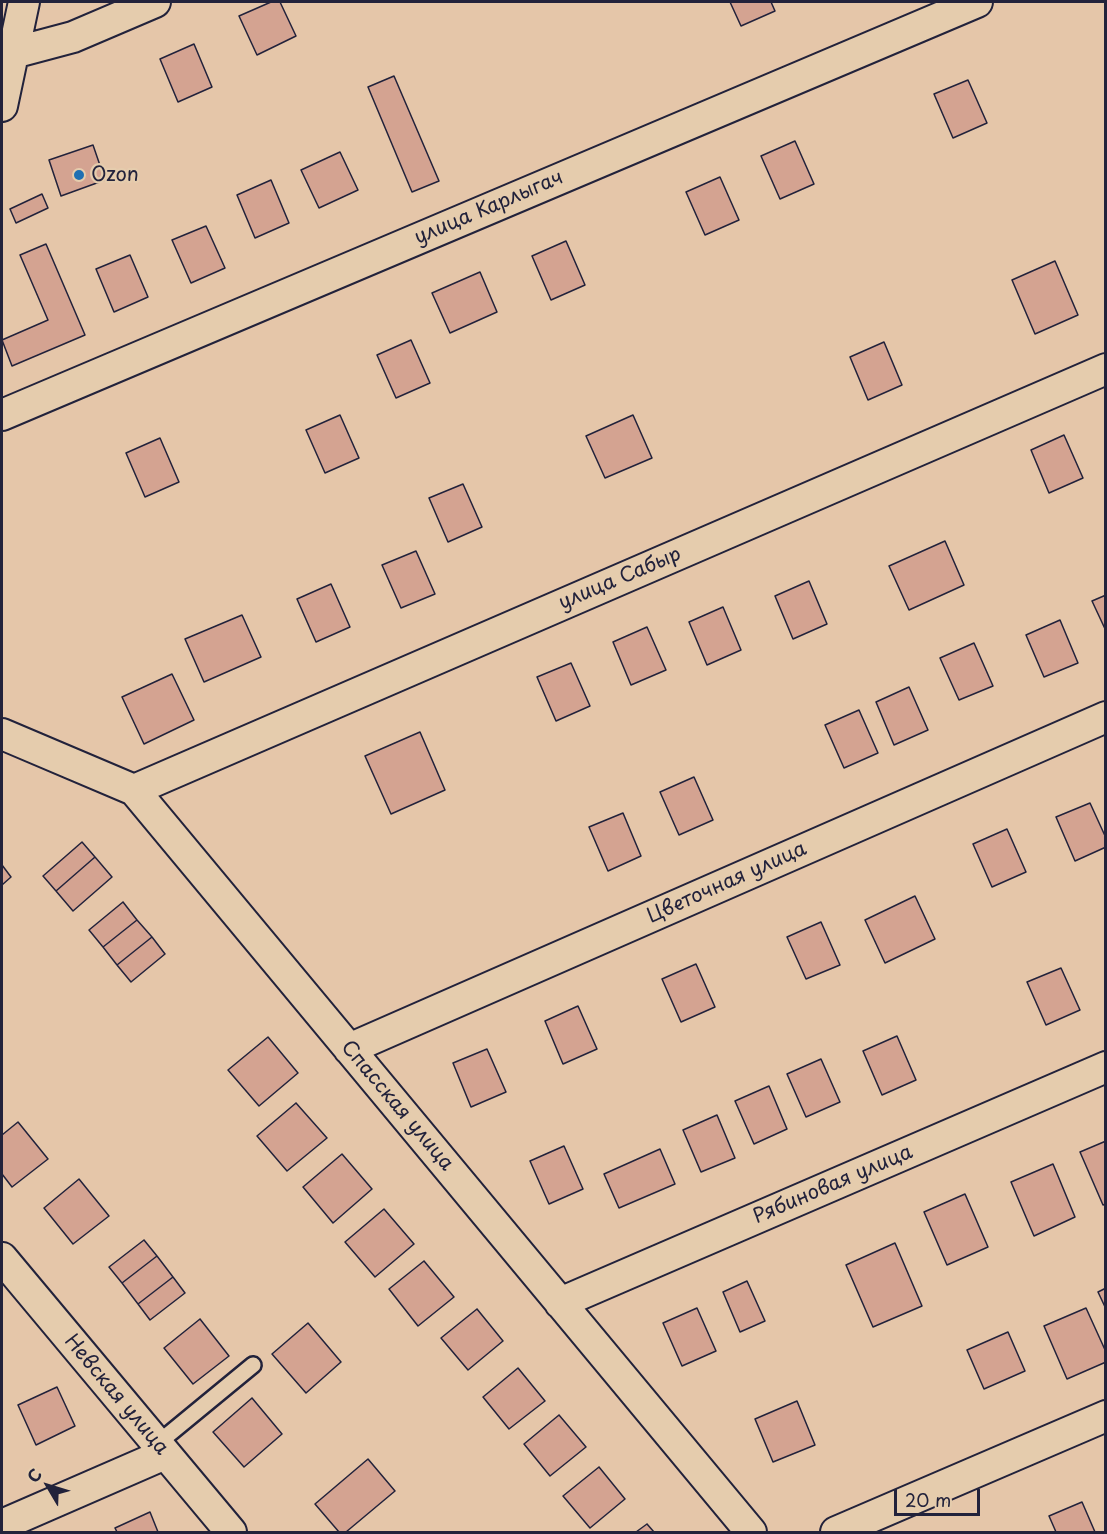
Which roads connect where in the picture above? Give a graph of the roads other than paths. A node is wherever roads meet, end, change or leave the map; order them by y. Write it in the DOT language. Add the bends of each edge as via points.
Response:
graph roads {
  1 [pos="24,2"];
  2 [pos="155,2"];
  3 [pos="977,2"];
  4 [pos="7,56"];
  5 [pos="2,106"];
  6 [pos="1106,369"];
  7 [pos="2,415"];
  8 [pos="1106,717"];
  9 [pos="2,734"];
  10 [pos="134,790"];
  11 [pos="349,1049"];
  12 [pos="1106,1067"];
  13 [pos="2,1258"];
  14 [pos="560,1303"];
  15 [pos="253,1365"];
  16 [pos="1106,1416"];
  17 [pos="161,1449"];
  18 [pos="2,1525"];
  19 [pos="231,1533"];
  20 [pos="751,1533"];
  21 [pos="836,1533"];
  1 -- 4 [label="street"];
  2 -- 4 [label="street" via="73,37"];
  3 -- 7 [label="street, улица Карлыгач"];
  4 -- 5 [label="street"];
  6 -- 10 [label="street, улица Сабыр"];
  8 -- 11 [label="street, Цветочная улица"];
  9 -- 10 [label="street, Спасская улица"];
  10 -- 11 [label="street, Спасская улица"];
  11 -- 14 [label="street, Спасская улица"];
  12 -- 14 [label="street, Рябиновая улица"];
  13 -- 17 [label="street, Невская улица"];
  14 -- 20 [label="street, Спасская улица"];
  15 -- 17 [label="lane"];
  16 -- 21 [label="street"];
  17 -- 18 [label="street"];
  17 -- 19 [label="street, Невская улица"];
}
